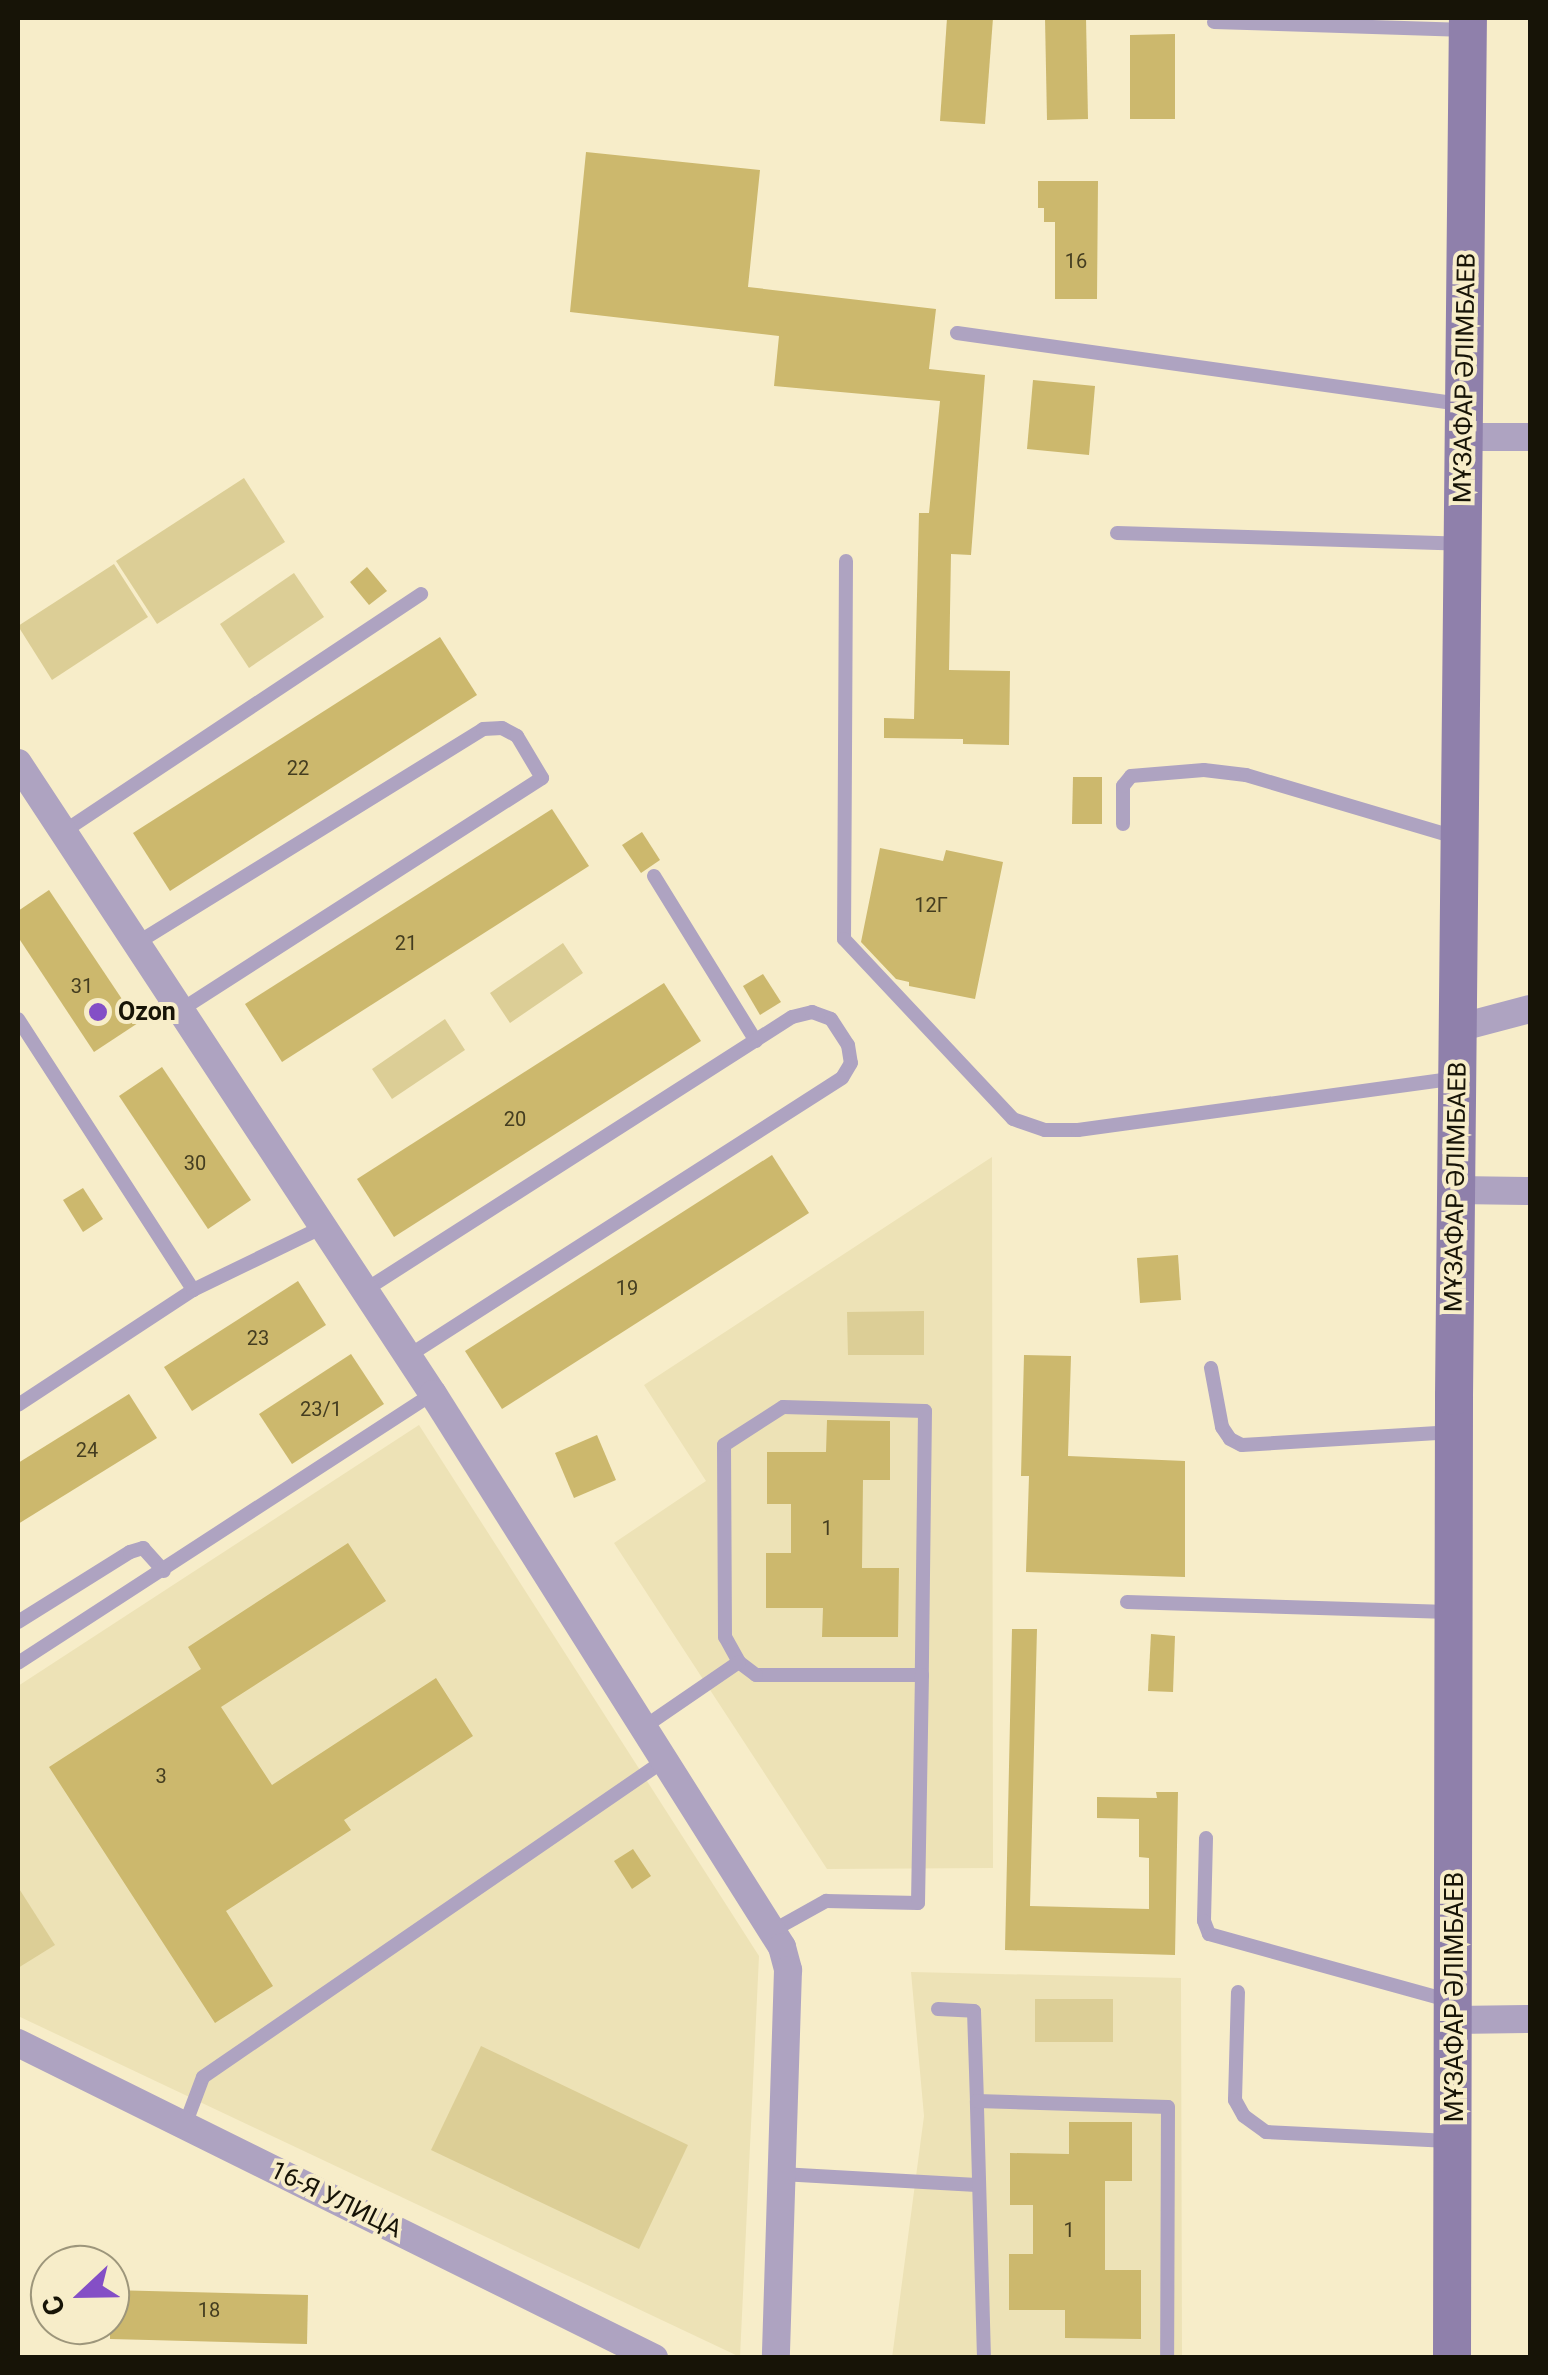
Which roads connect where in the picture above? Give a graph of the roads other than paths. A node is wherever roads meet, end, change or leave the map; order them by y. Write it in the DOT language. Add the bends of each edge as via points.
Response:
graph roads {
  1 [pos="1214,22"];
  2 [pos="1468,24"];
  3 [pos="958,332"];
  4 [pos="1465,421"];
  5 [pos="1530,436"];
  6 [pos="1117,532"];
  7 [pos="1463,544"];
  8 [pos="846,561"];
  9 [pos="422,594"];
  10 [pos="18,762"];
  11 [pos="1123,824"];
  12 [pos="63,832"];
  13 [pos="1460,838"];
  14 [pos="654,876"];
  15 [pos="137,943"];
  16 [pos="1530,1009"];
  17 [pos="180,1010"];
  18 [pos="18,1019"];
  19 [pos="1458,1028"];
  20 [pos="756,1041"];
  21 [pos="1458,1078"];
  22 [pos="1456,1190"];
  23 [pos="1530,1191"];
  24 [pos="323,1228"];
  25 [pos="193,1290"];
  26 [pos="365,1290"];
  27 [pos="408,1356"];
  28 [pos="1211,1368"];
  29 [pos="433,1394"];
  30 [pos="18,1406"];
  31 [pos="1454,1432"];
  32 [pos="164,1571"];
  33 [pos="1128,1602"];
  34 [pos="1455,1612"];
  35 [pos="18,1622"];
  36 [pos="739,1662"];
  37 [pos="18,1663"];
  38 [pos="922,1675"];
  39 [pos="644,1727"];
  40 [pos="665,1760"];
  41 [pos="1206,1838"];
  42 [pos="772,1931"];
  43 [pos="1238,1992"];
  44 [pos="938,2010"];
  45 [pos="1456,2012"];
  46 [pos="1530,2019"];
  47 [pos="18,2043"];
  48 [pos="977,2100"];
  49 [pos="186,2126"];
  50 [pos="1454,2141"];
  51 [pos="782,2174"];
  52 [pos="977,2185"];
  53 [pos="654,2358"];
  54 [pos="776,2358"];
  55 [pos="984,2358"];
  56 [pos="1167,2358"];
  57 [pos="1452,2358"];
  1 -- 2 [label="lane"];
  2 -- 4 [label="street, МҰЗАФАР ӘЛІМБАЕВ"];
  3 -- 4 [label="lane"];
  4 -- 5 [label="street"];
  4 -- 7 [label="street, МҰЗАФАР ӘЛІМБАЕВ"];
  6 -- 7 [label="lane"];
  7 -- 13 [label="street, МҰЗАФАР ӘЛІМБАЕВ"];
  8 -- 21 [label="lane" via="844,939 1013,1119 1045,1130 1078,1130"];
  9 -- 12 [label="lane"];
  10 -- 12 [label="street"];
  11 -- 13 [label="lane" via="1123,786 1131,776 1204,770 1246,775"];
  12 -- 15 [label="street"];
  13 -- 19 [label="street, МҰЗАФАР ӘЛІМБАЕВ"];
  14 -- 20 [label="lane"];
  15 -- 17 [label="street"];
  15 -- 17 [label="lane" via="482,729 517,736 542,778"];
  16 -- 19 [label="street"];
  17 -- 24 [label="street"];
  18 -- 25 [label="lane"];
  19 -- 21 [label="street, МҰЗАФАР ӘЛІМБАЕВ"];
  20 -- 26 [label="lane"];
  20 -- 27 [label="lane" via="812,1012 832,1019 851,1063 842,1078"];
  21 -- 22 [label="street, МҰЗАФАР ӘЛІМБАЕВ"];
  22 -- 23 [label="street"];
  22 -- 31 [label="street, МҰЗАФАР ӘЛІМБАЕВ"];
  24 -- 25 [label="lane"];
  24 -- 26 [label="street"];
  25 -- 30 [label="lane"];
  26 -- 27 [label="street"];
  27 -- 29 [label="street"];
  28 -- 31 [label="lane" via="1222,1427 1242,1444"];
  29 -- 32 [label="lane"];
  29 -- 39 [label="street"];
  31 -- 34 [label="street, МҰЗАФАР ӘЛІМБАЕВ"];
  32 -- 35 [label="lane" via="144,1548 130,1552"];
  32 -- 37 [label="lane"];
  33 -- 34 [label="lane"];
  34 -- 45 [label="street, МҰЗАФАР ӘЛІМБАЕВ"];
  36 -- 38 [label="lane" via="756,1674"];
  36 -- 38 [label="lane" via="725,1637 724,1445 782,1407 926,1411"];
  36 -- 39 [label="lane"];
  38 -- 42 [label="lane" via="918,1903 826,1902"];
  39 -- 40 [label="street"];
  40 -- 42 [label="street"];
  40 -- 49 [label="lane" via="203,2077"];
  41 -- 45 [label="lane" via="1209,1934"];
  42 -- 51 [label="street" via="788,1970"];
  43 -- 50 [label="lane" via="1235,2100 1266,2132"];
  44 -- 48 [label="lane" via="974,2011"];
  45 -- 46 [label="street"];
  45 -- 50 [label="street, МҰЗАФАР ӘЛІМБАЕВ"];
  47 -- 49 [label="street, 16-Я УЛИЦА"];
  48 -- 52 [label="lane"];
  48 -- 56 [label="lane" via="1168,2106"];
  49 -- 53 [label="street, 16-Я УЛИЦА"];
  50 -- 57 [label="street, МҰЗАФАР ӘЛІМБАЕВ"];
  51 -- 52 [label="lane"];
  51 -- 54 [label="street"];
  52 -- 55 [label="lane"];
}
